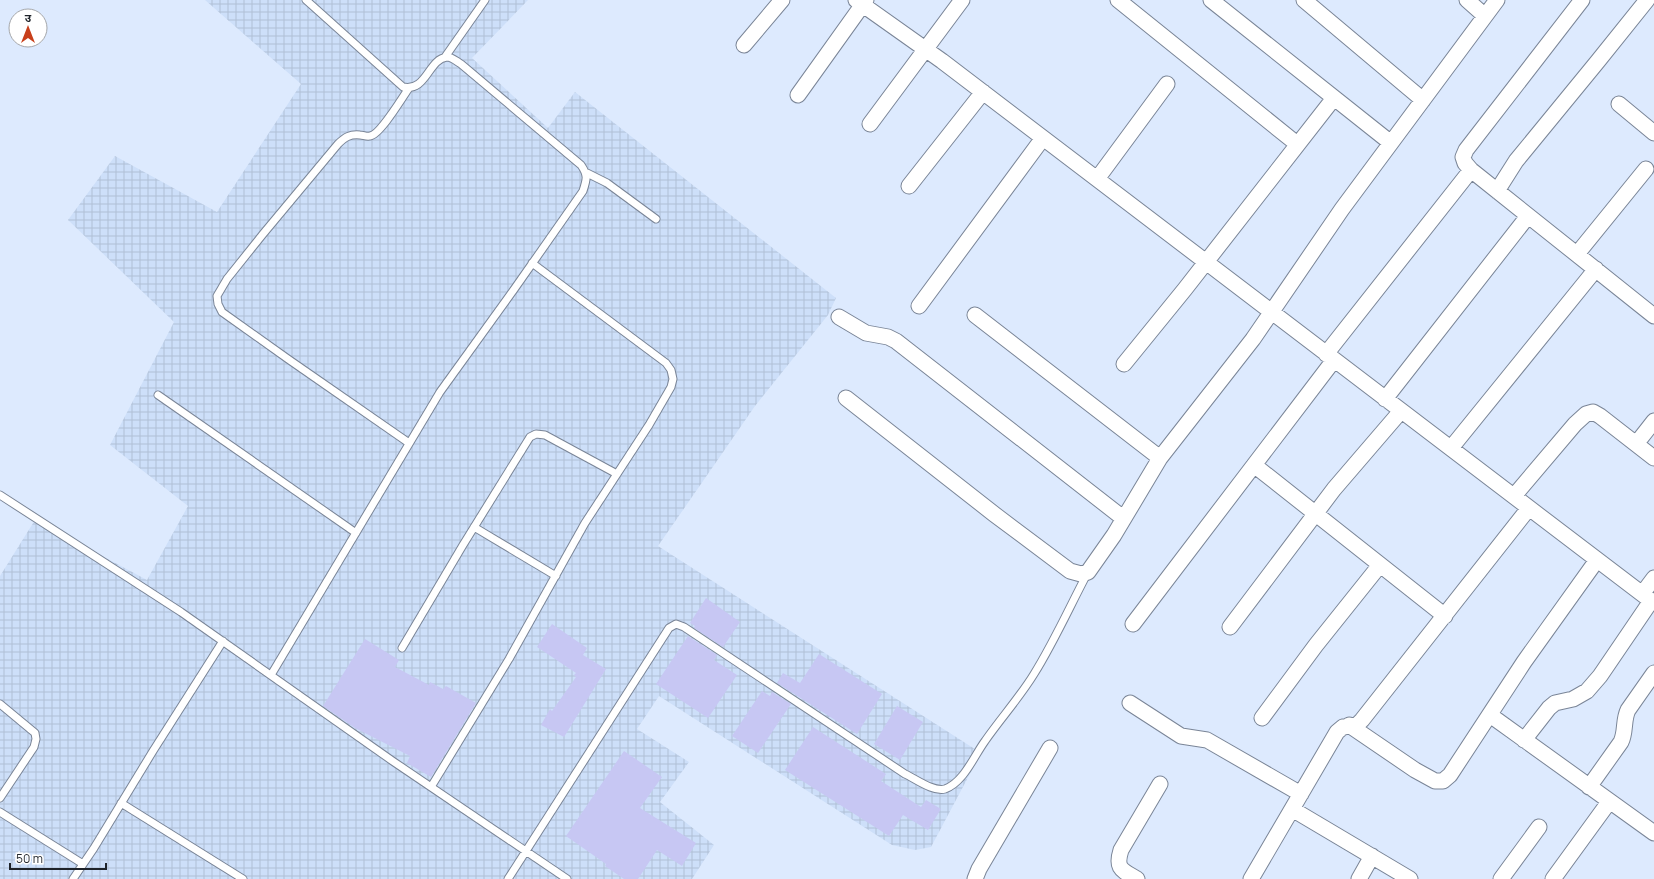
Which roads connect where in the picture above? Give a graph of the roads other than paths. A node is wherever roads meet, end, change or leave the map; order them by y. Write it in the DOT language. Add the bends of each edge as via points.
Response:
graph roads {
  1 [pos="306,0"];
  2 [pos="485,0"];
  3 [pos="782,0"];
  4 [pos="962,0"];
  5 [pos="1118,0"];
  6 [pos="1211,0"];
  7 [pos="1304,0"];
  8 [pos="1467,0"];
  9 [pos="1496,0"];
  10 [pos="1582,0"];
  11 [pos="1647,0"];
  12 [pos="862,2"];
  13 [pos="1485,16"];
  14 [pos="744,45"];
  15 [pos="926,49"];
  16 [pos="445,57"];
  17 [pos="1167,84"];
  18 [pos="409,88"];
  19 [pos="983,92"];
  20 [pos="798,95"];
  21 [pos="1334,98"];
  22 [pos="1423,100"];
  23 [pos="1619,104"];
  24 [pos="870,124"];
  25 [pos="1654,133"];
  26 [pos="1043,138"];
  27 [pos="1391,143"];
  28 [pos="1298,144"];
  29 [pos="1646,169"];
  30 [pos="1471,170"];
  31 [pos="587,173"];
  32 [pos="1097,179"];
  33 [pos="910,186"];
  34 [pos="1497,191"];
  35 [pos="1528,216"];
  36 [pos="656,219"];
  37 [pos="1577,254"];
  38 [pos="532,263"];
  39 [pos="1206,263"];
  40 [pos="1596,269"];
  41 [pos="919,306"];
  42 [pos="1272,312"];
  43 [pos="975,315"];
  44 [pos="1654,316"];
  45 [pos="839,318"];
  46 [pos="1330,357"];
  47 [pos="1124,364"];
  48 [pos="158,395"];
  49 [pos="846,398"];
  50 [pos="1385,399"];
  51 [pos="1401,411"];
  52 [pos="1654,421"];
  53 [pos="409,443"];
  54 [pos="1636,444"];
  55 [pos="1451,448"];
  56 [pos="1160,458"];
  57 [pos="1654,458"];
  58 [pos="1254,465"];
  59 [pos="617,474"];
  60 [pos="0,495"];
  61 [pos="1514,496"];
  62 [pos="1529,508"];
  63 [pos="1315,514"];
  64 [pos="1123,518"];
  65 [pos="474,527"];
  66 [pos="356,533"];
  67 [pos="1597,560"];
  68 [pos="1380,565"];
  69 [pos="1088,572"];
  70 [pos="556,576"];
  71 [pos="1654,578"];
  72 [pos="1649,599"];
  73 [pos="1445,616"];
  74 [pos="1133,624"];
  75 [pos="1230,627"];
  76 [pos="223,641"];
  77 [pos="402,648"];
  78 [pos="1654,674"];
  79 [pos="272,675"];
  80 [pos="1130,703"];
  81 [pos="0,704"];
  82 [pos="1490,715"];
  83 [pos="1262,718"];
  84 [pos="1349,725"];
  85 [pos="1524,740"];
  86 [pos="1050,748"];
  87 [pos="1160,784"];
  88 [pos="431,787"];
  89 [pos="1588,787"];
  90 [pos="1301,794"];
  91 [pos="0,798"];
  92 [pos="1609,802"];
  93 [pos="122,803"];
  94 [pos="1292,809"];
  95 [pos="0,812"];
  96 [pos="1540,827"];
  97 [pos="1654,833"];
  98 [pos="525,851"];
  99 [pos="1372,856"];
  100 [pos="83,864"];
  101 [pos="73,879"];
  102 [pos="243,879"];
  103 [pos="508,879"];
  104 [pos="566,879"];
  105 [pos="975,879"];
  106 [pos="1137,879"];
  107 [pos="1251,879"];
  108 [pos="1359,879"];
  109 [pos="1410,879"];
  110 [pos="1501,879"];
  111 [pos="1553,879"];
  1 -- 18 [label="lane" via="394,80"];
  2 -- 16 [label="lane"];
  3 -- 14 [label="street"];
  4 -- 15 [label="street"];
  5 -- 28 [label="street"];
  6 -- 21 [label="street"];
  7 -- 22 [label="street"];
  8 -- 13 [label="street"];
  9 -- 13 [label="street"];
  10 -- 30 [label="street" via="1466,150 1463,157"];
  11 -- 34 [label="street" via="1516,161"];
  12 -- 15 [label="street"];
  12 -- 20 [label="street"];
  13 -- 22 [label="street"];
  15 -- 19 [label="street"];
  15 -- 24 [label="street"];
  16 -- 18 [label="lane" via="417,86"];
  16 -- 31 [label="lane" via="461,64 581,165"];
  17 -- 32 [label="street"];
  18 -- 53 [label="lane" via="376,133 370,136 346,136 338,144 262,234 217,296 222,312"];
  19 -- 26 [label="street"];
  19 -- 33 [label="street"];
  21 -- 27 [label="street"];
  21 -- 28 [label="street"];
  22 -- 27 [label="street"];
  23 -- 25 [label="street"];
  26 -- 32 [label="street"];
  26 -- 41 [label="street"];
  27 -- 42 [label="street"];
  28 -- 39 [label="street"];
  29 -- 37 [label="street"];
  30 -- 34 [label="street"];
  30 -- 46 [label="street"];
  31 -- 36 [label="lane" via="607,183"];
  31 -- 38 [label="lane" via="583,191"];
  32 -- 39 [label="street"];
  34 -- 35 [label="street"];
  35 -- 37 [label="street"];
  35 -- 50 [label="street"];
  37 -- 40 [label="street"];
  38 -- 53 [label="lane" via="440,392"];
  38 -- 59 [label="lane" via="666,363 671,370 671,387"];
  39 -- 42 [label="street"];
  39 -- 47 [label="street"];
  40 -- 44 [label="street"];
  40 -- 55 [label="street"];
  42 -- 46 [label="street"];
  42 -- 56 [label="street"];
  43 -- 56 [label="street"];
  45 -- 64 [label="street" via="866,333 896,341"];
  46 -- 50 [label="street"];
  46 -- 58 [label="street"];
  48 -- 66 [label="lane"];
  49 -- 69 [label="street" via="1070,571 1080,574"];
  50 -- 51 [label="street"];
  51 -- 55 [label="street"];
  51 -- 63 [label="street"];
  52 -- 54 [label="street"];
  53 -- 66 [label="lane"];
  54 -- 57 [label="street"];
  54 -- 61 [label="street" via="1600,416 1593,412 1586,414"];
  55 -- 61 [label="street"];
  56 -- 64 [label="street"];
  58 -- 63 [label="street"];
  58 -- 74 [label="street"];
  59 -- 65 [label="lane" via="560,442 536,434 530,437 522,448"];
  59 -- 70 [label="lane" via="585,523"];
  60 -- 76 [label="lane"];
  61 -- 62 [label="street"];
  62 -- 67 [label="street"];
  62 -- 73 [label="street"];
  63 -- 68 [label="street"];
  63 -- 75 [label="street"];
  64 -- 69 [label="street"];
  65 -- 70 [label="lane"];
  65 -- 77 [label="lane"];
  66 -- 79 [label="lane"];
  67 -- 72 [label="street"];
  67 -- 82 [label="street" via="1524,662"];
  68 -- 73 [label="street"];
  68 -- 83 [label="street"];
  69 -- 98 [label="lane" via="1033,676 960,778 942,790 932,788 905,774 676,624 669,628"];
  70 -- 88 [label="lane"];
  71 -- 72 [label="street"];
  72 -- 85 [label="street" via="1600,676 1587,691 1573,699 1555,703"];
  73 -- 84 [label="street" via="1362,720 1357,725"];
  76 -- 79 [label="lane"];
  76 -- 93 [label="lane"];
  78 -- 89 [label="street" via="1625,715 1624,736 1621,742"];
  79 -- 88 [label="lane"];
  80 -- 90 [label="street" via="1181,736 1207,740"];
  81 -- 91 [label="lane" via="35,733 36,739 34,747"];
  82 -- 84 [label="street" via="1450,776 1443,781 1435,781 1415,770"];
  82 -- 85 [label="street"];
  84 -- 90 [label="street" via="1337,732"];
  85 -- 89 [label="street"];
  86 -- 105 [label="street"];
  87 -- 106 [label="street" via="1121,850 1118,861 1120,867"];
  88 -- 98 [label="lane"];
  89 -- 92 [label="street"];
  90 -- 94 [label="street"];
  92 -- 97 [label="street"];
  92 -- 111 [label="street"];
  93 -- 100 [label="lane"];
  93 -- 102 [label="lane"];
  94 -- 99 [label="street"];
  94 -- 107 [label="street"];
  95 -- 100 [label="lane"];
  96 -- 110 [label="street"];
  98 -- 103 [label="lane"];
  98 -- 104 [label="lane"];
  99 -- 108 [label="street"];
  99 -- 109 [label="street"];
  100 -- 101 [label="lane"];
}
